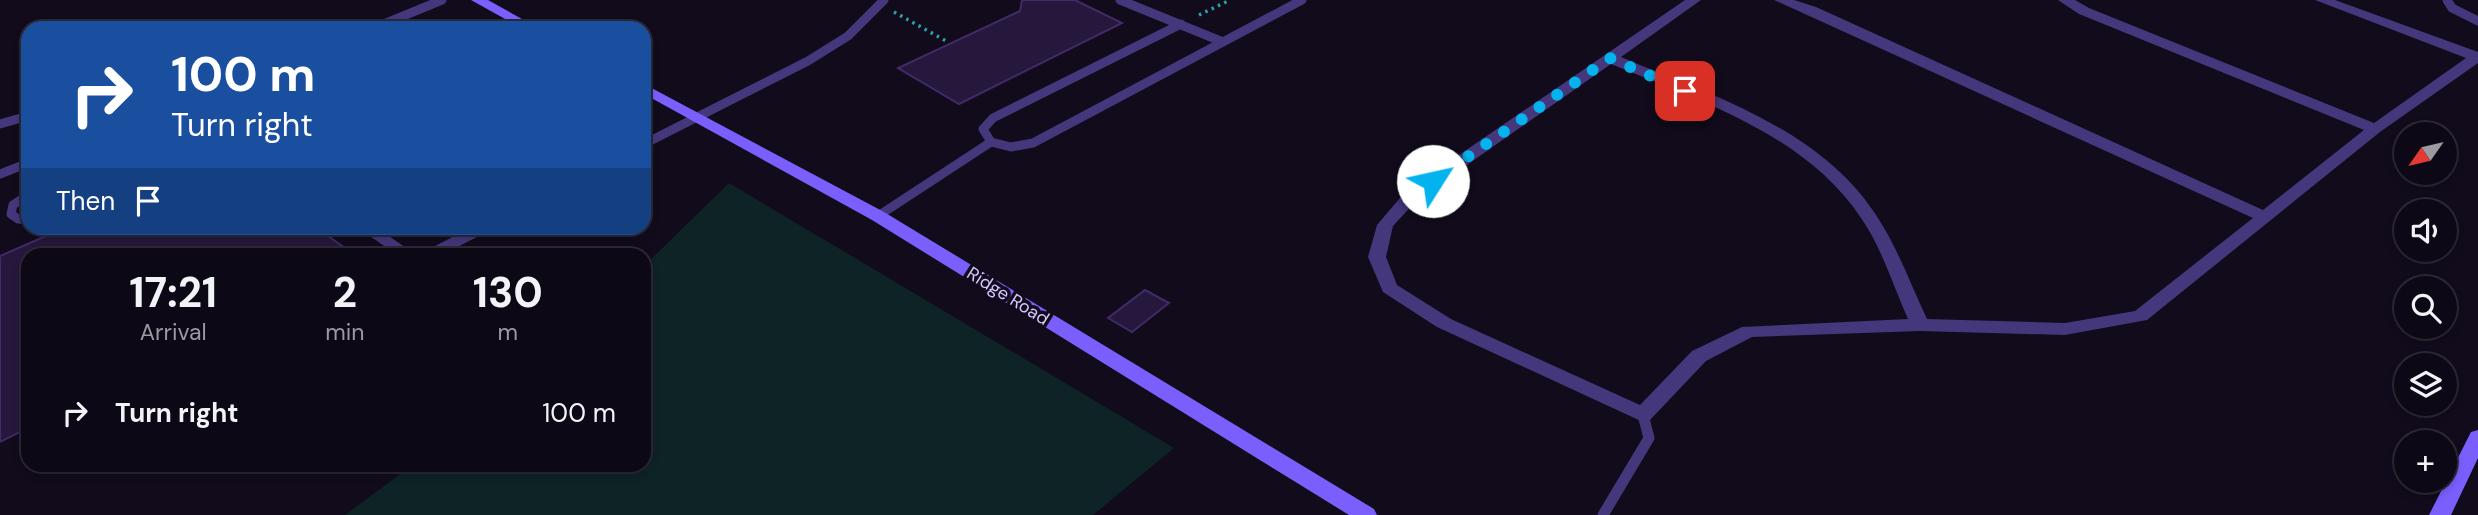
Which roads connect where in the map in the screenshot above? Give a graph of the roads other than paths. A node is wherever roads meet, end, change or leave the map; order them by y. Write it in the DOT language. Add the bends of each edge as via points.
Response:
graph roads {
  1 [pos="442,0"];
  2 [pos="478,0"];
  3 [pos="884,0"];
  4 [pos="1120,0"];
  5 [pos="1302,0"];
  6 [pos="1694,0"];
  7 [pos="1780,0"];
  8 [pos="2065,0"];
  9 [pos="2322,0"];
  10 [pos="2447,0"];
  11 [pos="392,21"];
  12 [pos="518,21"];
  13 [pos="2478,21"];
  14 [pos="1181,24"];
  15 [pos="1223,42"];
  16 [pos="2477,57"];
  17 [pos="1610,58"];
  18 [pos="651,92"];
  19 [pos="699,116"];
  20 [pos="21,118"];
  21 [pos="0,124"];
  22 [pos="2375,129"];
  23 [pos="651,140"];
  24 [pos="991,142"];
  25 [pos="21,166"];
  26 [pos="0,174"];
  27 [pos="21,200"];
  28 [pos="878,216"];
  29 [pos="2265,217"];
  30 [pos="21,219"];
  31 [pos="378,235"];
  32 [pos="468,235"];
  33 [pos="397,248"];
  34 [pos="443,248"];
  35 [pos="1920,325"];
  36 [pos="1643,415"];
  37 [pos="2478,437"];
  38 [pos="1366,515"];
  39 [pos="1603,515"];
  40 [pos="2440,515"];
  1 -- 11 [label="lane"];
  2 -- 12 [label="street"];
  3 -- 19 [label="lane" via="848,36"];
  4 -- 14 [label="lane"];
  5 -- 15 [label="lane"];
  6 -- 17 [label="street"];
  7 -- 29 [label="street" via="1811,10"];
  8 -- 22 [label="street"];
  9 -- 16 [label="street"];
  10 -- 13 [label="lane" via="2452,8"];
  14 -- 15 [label="lane"];
  14 -- 24 [label="lane" via="993,118 983,129"];
  15 -- 24 [label="lane" via="1033,143 1011,147"];
  16 -- 22 [label="street"];
  17 -- 35 [label="street" via="1760,124 1828,167 1870,217"];
  17 -- 36 [label="street" via="1411,196 1385,225 1377,257 1389,288 1444,324"];
  18 -- 19 [label="street, Ridge Road"];
  19 -- 23 [label="lane"];
  19 -- 28 [label="street, Ridge Road"];
  20 -- 21 [label="lane"];
  22 -- 29 [label="street"];
  24 -- 28 [label="lane"];
  25 -- 26 [label="lane"];
  27 -- 30 [label="lane" via="10,214"];
  28 -- 38 [label="street, Ridge Road"];
  29 -- 35 [label="street" via="2140,316 2065,329"];
  31 -- 33 [label="lane"];
  32 -- 34 [label="lane"];
  35 -- 36 [label="street" via="1749,331 1699,356"];
  36 -- 39 [label="lane" via="1649,438"];
  37 -- 40 [label="street"];
}
